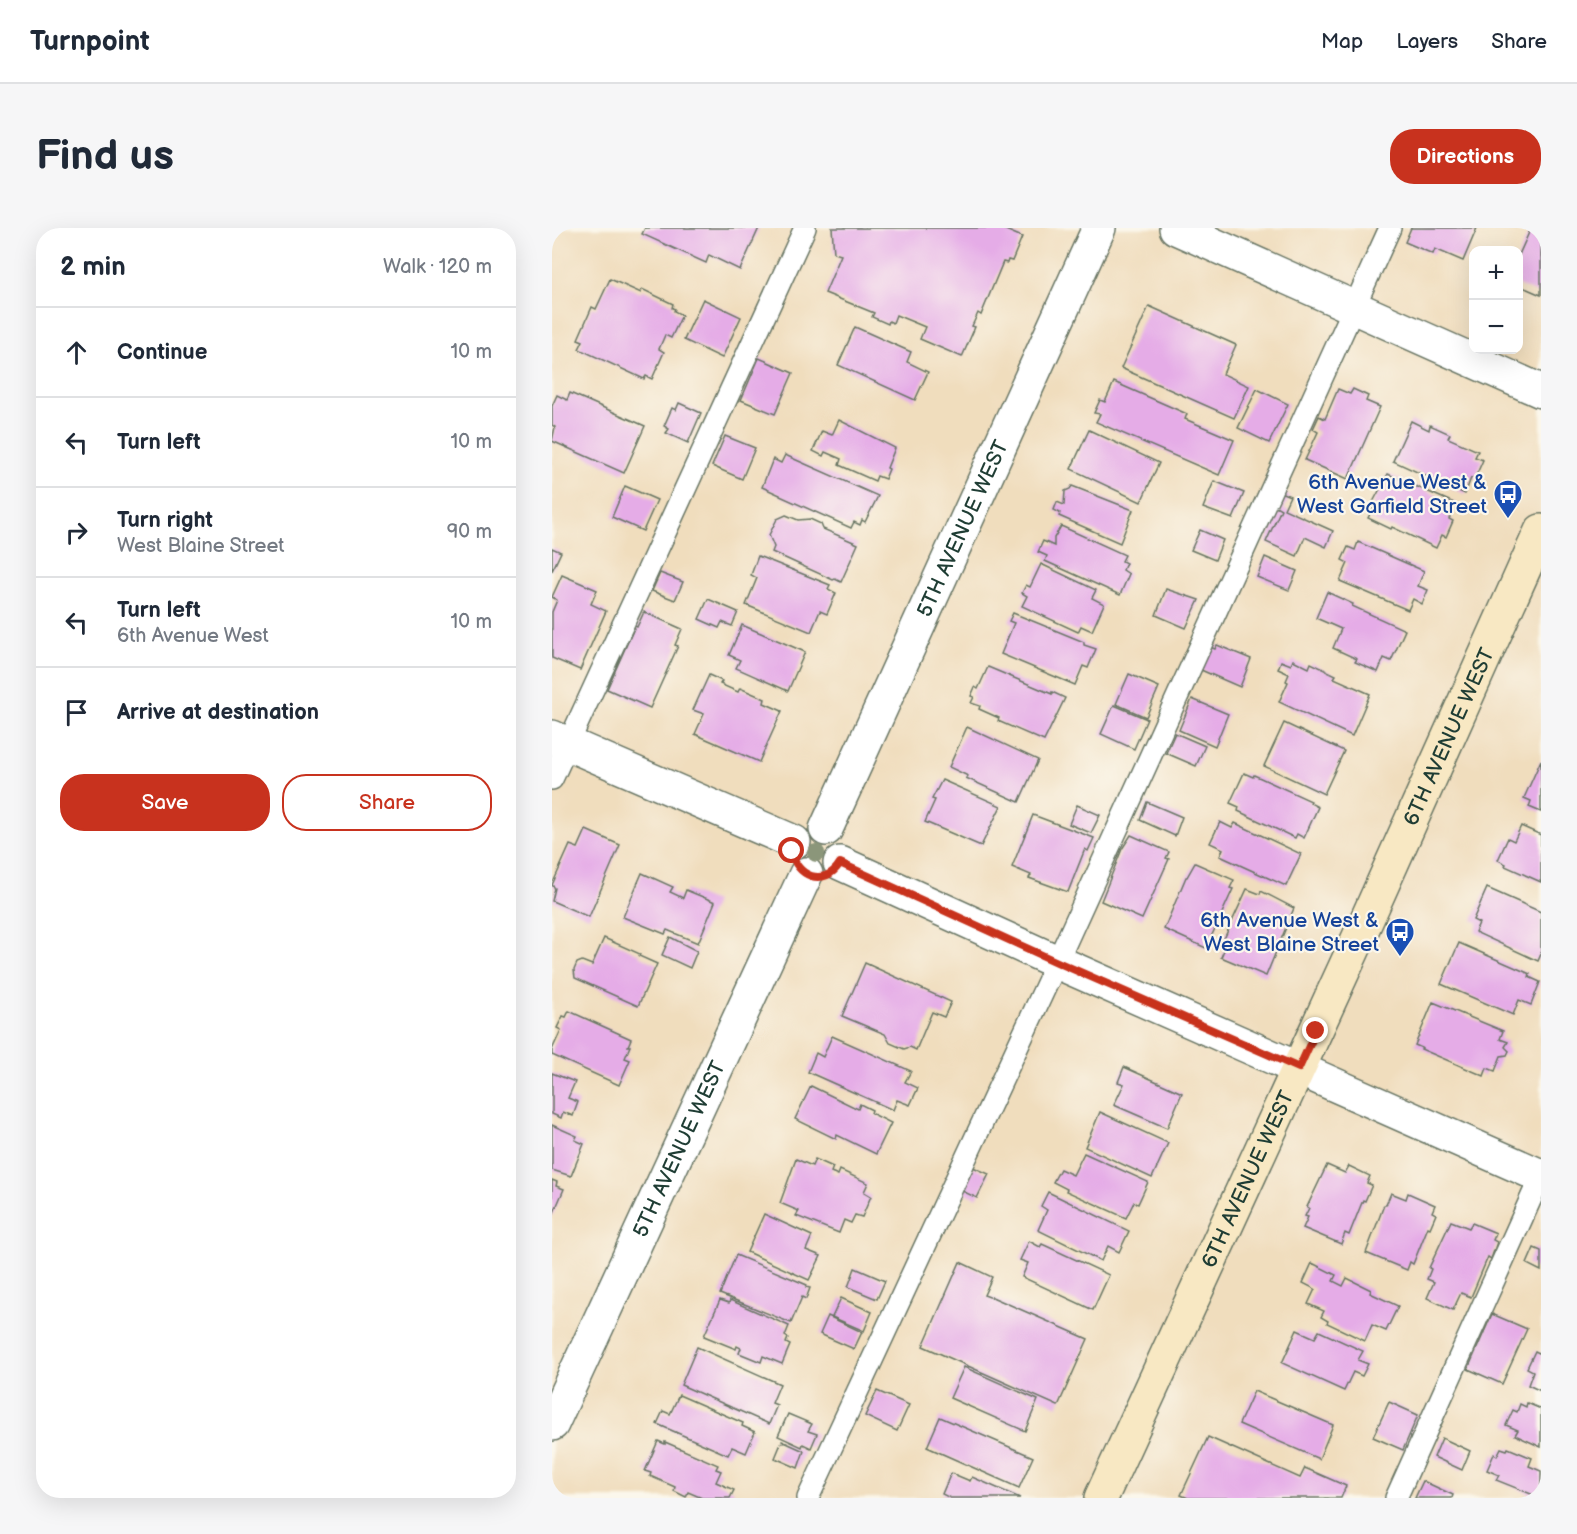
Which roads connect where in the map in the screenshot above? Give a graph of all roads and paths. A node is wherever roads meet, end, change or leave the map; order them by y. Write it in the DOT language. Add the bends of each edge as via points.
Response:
graph roads {
  1 [pos="805,228"];
  2 [pos="1099,228"];
  3 [pos="1176,228"];
  4 [pos="1390,228"];
  5 [pos="1353,306"];
  6 [pos="1541,391"];
  7 [pos="1541,531"];
  8 [pos="560,741"];
  9 [pos="552,779"];
  10 [pos="826,829"];
  11 [pos="794,842"];
  12 [pos="840,863"];
  13 [pos="806,874"];
  14 [pos="1057,962"];
  15 [pos="1299,1068"];
  16 [pos="1541,1176"];
  17 [pos="552,1424"];
  18 [pos="808,1498"];
  19 [pos="1101,1498"];
  20 [pos="1396,1498"];
  1 -- 8 [label="lane"];
  2 -- 10 [label="street, 5TH AVENUE WEST"];
  3 -- 5 [label="street"];
  4 -- 5 [label="lane"];
  5 -- 6 [label="street"];
  5 -- 14 [label="lane"];
  7 -- 15 [label="street, 6TH AVENUE WEST"];
  8 -- 9 [label="lane"];
  8 -- 11 [label="street"];
  10 -- 11 [label="street" via="804,831"];
  10 -- 12 [label="street" via="841,842"];
  11 -- 13 [label="street" via="793,858"];
  12 -- 13 [label="street" via="824,876"];
  12 -- 14 [label="street"];
  13 -- 17 [label="street, 5TH AVENUE WEST"];
  14 -- 15 [label="street"];
  14 -- 18 [label="lane"];
  15 -- 16 [label="street"];
  15 -- 19 [label="street, 6TH AVENUE WEST"];
  16 -- 20 [label="lane"];
}
